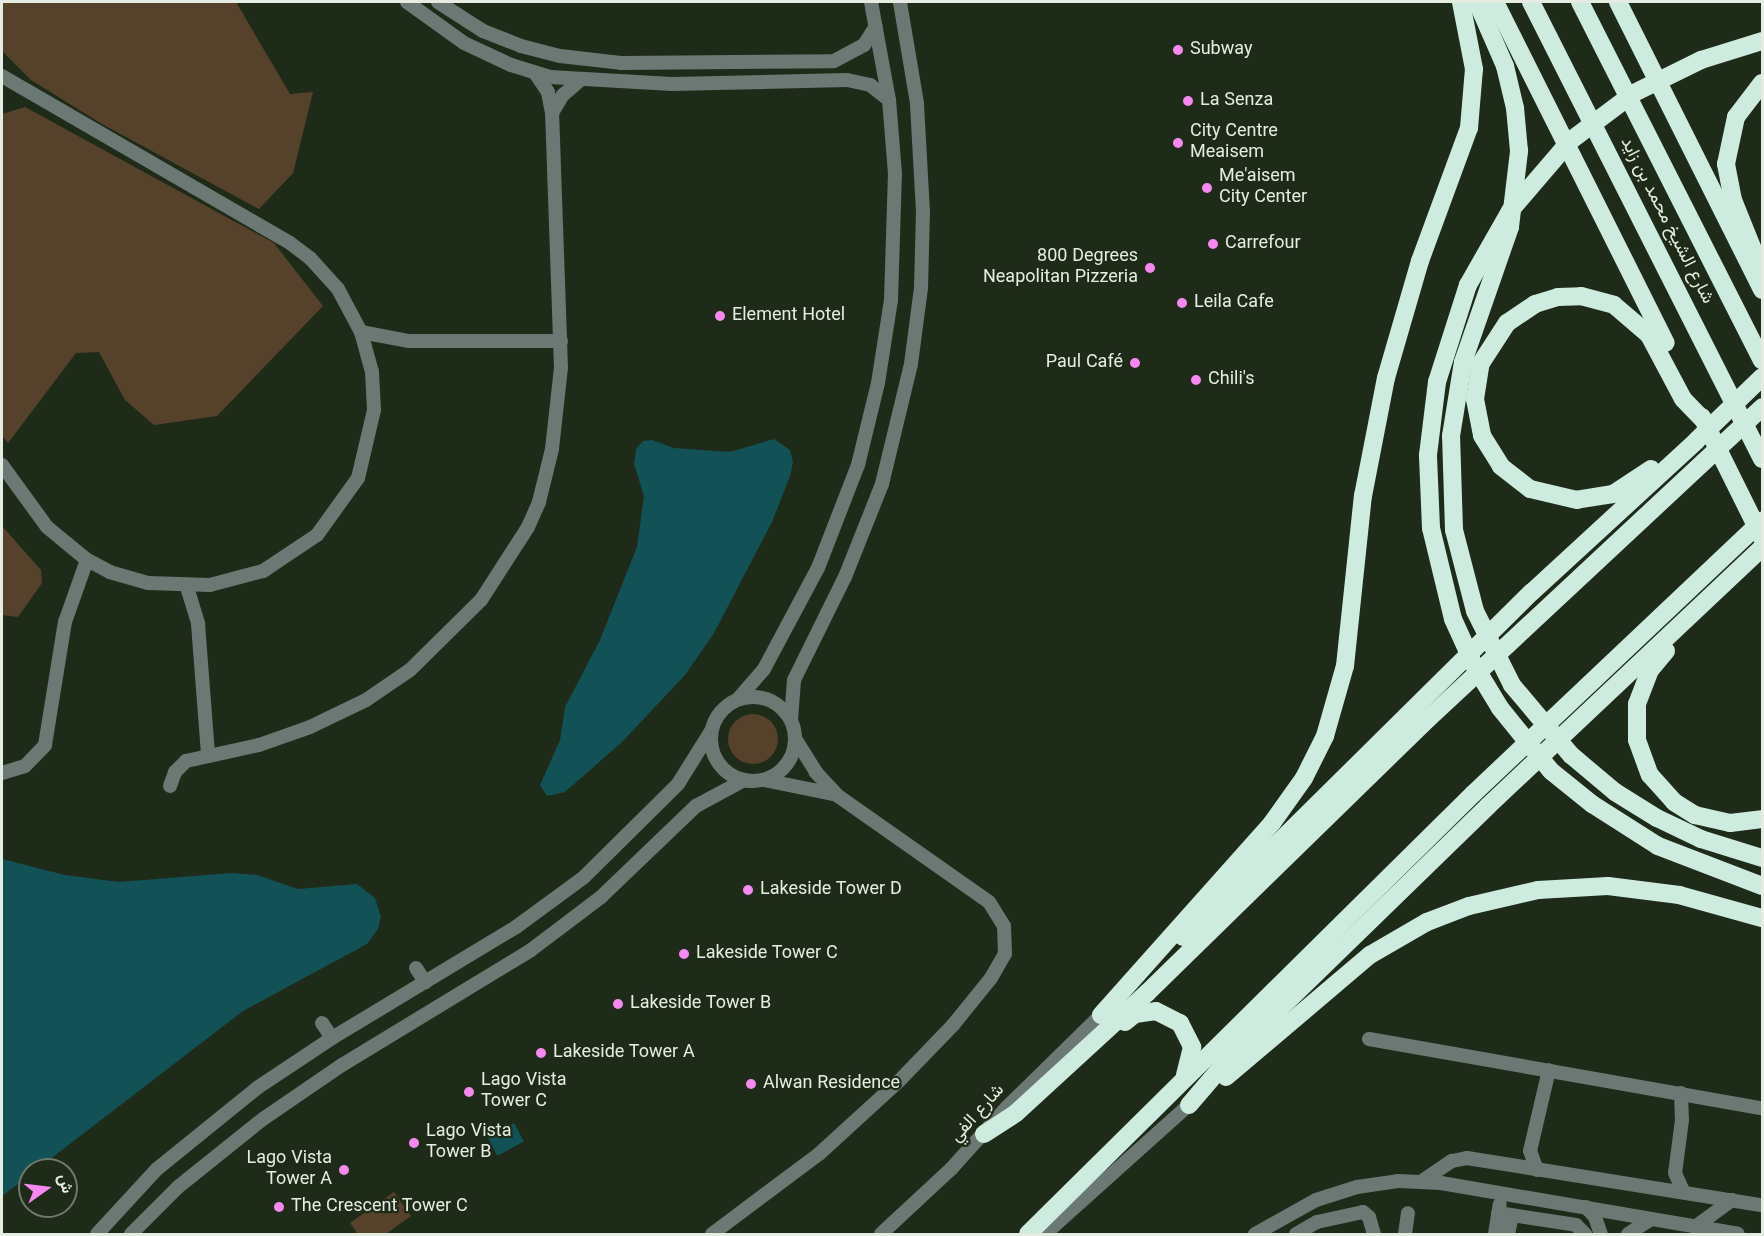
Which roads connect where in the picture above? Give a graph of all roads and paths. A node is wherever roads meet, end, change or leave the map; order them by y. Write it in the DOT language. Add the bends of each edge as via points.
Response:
graph roads {
  1 [pos="407,2"];
  2 [pos="438,2"];
  3 [pos="871,2"];
  4 [pos="900,2"];
  5 [pos="1461,2"];
  6 [pos="1477,2"];
  7 [pos="1495,2"];
  8 [pos="1531,2"];
  9 [pos="1580,2"];
  10 [pos="1618,2"];
  11 [pos="876,26"];
  12 [pos="1762,41"];
  13 [pos="536,74"];
  14 [pos="2,75"];
  15 [pos="579,81"];
  16 [pos="1762,83"];
  17 [pos="889,100"];
  18 [pos="552,113"];
  19 [pos="1762,274"];
  20 [pos="1762,290"];
  21 [pos="361,332"];
  22 [pos="409,341"];
  23 [pos="561,341"];
  24 [pos="368,353"];
  25 [pos="1762,361"];
  26 [pos="1762,378"];
  27 [pos="1762,407"];
  28 [pos="1703,420"];
  29 [pos="1696,441"];
  30 [pos="1762,459"];
  31 [pos="2,465"];
  32 [pos="1762,521"];
  33 [pos="1762,538"];
  34 [pos="1762,548"];
  35 [pos="87,560"];
  36 [pos="210,585"];
  37 [pos="187,587"];
  38 [pos="1717,591"];
  39 [pos="198,624"];
  40 [pos="738,699"];
  41 [pos="1423,714"];
  42 [pos="791,720"];
  43 [pos="711,731"];
  44 [pos="795,739"];
  45 [pos="208,754"];
  46 [pos="2,773"];
  47 [pos="744,780"];
  48 [pos="764,780"];
  49 [pos="170,786"];
  50 [pos="838,796"];
  51 [pos="1762,819"];
  52 [pos="1762,858"];
  53 [pos="1762,886"];
  54 [pos="1762,918"];
  55 [pos="416,968"];
  56 [pos="425,982"];
  57 [pos="462,993"];
  58 [pos="471,1005"];
  59 [pos="1101,1015"];
  60 [pos="322,1023"];
  61 [pos="332,1038"];
  62 [pos="1369,1040"];
  63 [pos="1089,1046"];
  64 [pos="342,1065"];
  65 [pos="1544,1069"];
  66 [pos="351,1077"];
  67 [pos="1182,1080"];
  68 [pos="1686,1094"];
  69 [pos="1189,1105"];
  70 [pos="1762,1108"];
  71 [pos="984,1134"];
  72 [pos="1530,1151"];
  73 [pos="1512,1166"];
  74 [pos="1537,1170"];
  75 [pos="1675,1173"];
  76 [pos="1422,1181"];
  77 [pos="1661,1187"];
  78 [pos="1683,1191"];
  79 [pos="1502,1193"];
  80 [pos="1732,1200"];
  81 [pos="1762,1205"];
  82 [pos="1586,1207"];
  83 [pos="1295,1209"];
  84 [pos="1408,1213"];
  85 [pos="1617,1213"];
  86 [pos="1500,1215"];
  87 [pos="1652,1219"];
  88 [pos="1695,1227"];
  89 [pos="1571,1230"];
  90 [pos="1300,1231"];
  91 [pos="97,1234"];
  92 [pos="131,1234"];
  93 [pos="712,1234"];
  94 [pos="881,1234"];
  95 [pos="1028,1234"];
  96 [pos="1045,1234"];
  97 [pos="1255,1234"];
  98 [pos="1374,1234"];
  99 [pos="1406,1234"];
  100 [pos="1488,1234"];
  101 [pos="1495,1234"];
  102 [pos="1508,1234"];
  103 [pos="1585,1234"];
  104 [pos="1601,1234"];
  105 [pos="1608,1234"];
  106 [pos="1619,1234"];
  107 [pos="1628,1234"];
  108 [pos="1738,1234"];
  1 -- 13 [label="street" via="464,43"];
  2 -- 11 [label="street" via="483,31 521,46 560,56 621,63 834,61 864,45"];
  3 -- 11 [label="street"];
  4 -- 42 [label="street" via="917,103 923,212 921,288 911,364 882,484 845,577 794,680"];
  5 -- 59 [label="highway" via="1474,69 1469,128 1420,261 1386,378 1363,496 1345,666 1325,736 1304,778 1272,823"];
  6 -- 52 [label="highway, bridge" via="1505,66 1515,108 1519,151 1510,227 1463,362 1451,436 1454,530 1475,611 1512,686 1571,755 1657,819 1701,839"];
  7 -- 28 [label="highway"];
  8 -- 30 [label="highway, شارع الشيخ محمد بن زايد"];
  9 -- 25 [label="highway, شارع الشيخ محمد بن زايد"];
  10 -- 20 [label="highway"];
  11 -- 17 [label="street"];
  12 -- 53 [label="highway, bridge" via="1701,60 1617,104 1554,157 1510,211 1468,285 1437,382 1428,455 1431,528 1453,619 1500,708 1551,771 1592,804 1658,846"];
  13 -- 15 [label="street"];
  13 -- 18 [label="street" via="548,92"];
  14 -- 21 [label="street" via="290,243 338,289"];
  15 -- 17 [label="street" via="703,84 847,80 870,85"];
  15 -- 18 [label="street" via="563,95"];
  16 -- 19 [label="highway" via="1736,117 1726,164 1733,200"];
  17 -- 40 [label="street" via="895,174 895,258 886,342 869,424 844,505 818,568 767,663"];
  18 -- 23 [label="street"];
  21 -- 22 [label="street"];
  21 -- 24 [label="street"];
  22 -- 23 [label="street"];
  22 -- 24 [label="street"];
  23 -- 45 [label="street" via="557,422 539,502 515,551 481,600 435,648 357,705 275,740"];
  24 -- 36 [label="street" via="374,390 372,433 358,478 346,498 317,535 279,562 246,577"];
  26 -- 29 [label="highway, bridge"];
  27 -- 41 [label="highway, bridge"];
  28 -- 29 [label="highway" via="1683,399 1649,335 1614,305 1581,296 1535,304 1507,323 1482,363 1475,399 1482,435 1502,466 1530,489 1577,500 1613,494 1671,452"];
  28 -- 33 [label="highway"];
  29 -- 41 [label="highway, bridge" via="1532,592"];
  31 -- 35 [label="street" via="47,527"];
  32 -- 67 [label="highway, bridge" via="1473,794"];
  34 -- 38 [label="highway"];
  35 -- 37 [label="street" via="129,579"];
  35 -- 46 [label="street" via="65,622 45,745 25,766"];
  36 -- 37 [label="street"];
  36 -- 39 [label="street"];
  37 -- 39 [label="street"];
  38 -- 51 [label="highway" via="1707,615 1662,655 1645,681 1636,716 1637,741 1653,780 1684,809 1718,822"];
  38 -- 69 [label="highway, bridge" via="1231,1056"];
  39 -- 45 [label="street"];
  40 -- 42 [label="street" via="763,697 784,710"];
  40 -- 43 [label="street" via="720,711"];
  41 -- 59 [label="highway"];
  41 -- 63 [label="highway"];
  42 -- 44 [label="street"];
  43 -- 47 [label="street" via="711,744 722,767"];
  43 -- 56 [label="street" via="678,784 584,877 539,912"];
  44 -- 48 [label="street" via="789,760"];
  44 -- 50 [label="street" via="816,772"];
  45 -- 49 [label="street" via="180,766"];
  47 -- 48 [label="street"];
  47 -- 57 [label="street" via="696,806 639,864 555,934"];
  48 -- 50 [label="street"];
  50 -- 93 [label="street" via="978,894 1000,905 1014,926 1014,950 1009,962 940,1039 871,1108 782,1184"];
  54 -- 69 [label="highway" via="1679,895 1608,886 1538,890 1469,906 1427,922 1370,955"];
  55 -- 56 [label="street"];
  56 -- 61 [label="street"];
  57 -- 58 [label="street"];
  57 -- 64 [label="street"];
  59 -- 71 [label="street, شارع الفي"];
  60 -- 61 [label="street"];
  61 -- 91 [label="street" via="257,1088 186,1144 135,1189"];
  62 -- 65 [label="street"];
  63 -- 67 [label="highway" via="1135,1014 1162,1012 1180,1023 1191,1040 1191,1061"];
  63 -- 71 [label="highway" via="1008,1119"];
  64 -- 66 [label="street"];
  64 -- 92 [label="street" via="229,1144"];
  65 -- 68 [label="street"];
  65 -- 72 [label="street"];
  67 -- 95 [label="highway"];
  68 -- 70 [label="street"];
  68 -- 75 [label="street"];
  69 -- 96 [label="street"];
  71 -- 94 [label="street, شارع الفي"];
  72 -- 73 [label="street"];
  72 -- 74 [label="street"];
  73 -- 74 [label="street"];
  73 -- 76 [label="street" via="1462,1158"];
  74 -- 77 [label="street"];
  75 -- 77 [label="street"];
  75 -- 78 [label="street"];
  76 -- 79 [label="street"];
  76 -- 83 [label="street" via="1357,1186"];
  77 -- 78 [label="street"];
  78 -- 80 [label="street"];
  79 -- 82 [label="street"];
  79 -- 86 [label="street"];
  80 -- 81 [label="street"];
  80 -- 88 [label="street"];
  82 -- 85 [label="street"];
  82 -- 104 [label="street" via="1595,1217"];
  83 -- 90 [label="street"];
  83 -- 97 [label="street"];
  84 -- 99 [label="street"];
  85 -- 87 [label="street"];
  85 -- 105 [label="street"];
  85 -- 106 [label="street"];
  86 -- 89 [label="street"];
  86 -- 100 [label="street"];
  86 -- 101 [label="street"];
  86 -- 102 [label="street"];
  87 -- 88 [label="street"];
  87 -- 107 [label="street"];
  88 -- 108 [label="street"];
  89 -- 103 [label="street"];
  90 -- 98 [label="street" via="1363,1212 1369,1217"];
}
